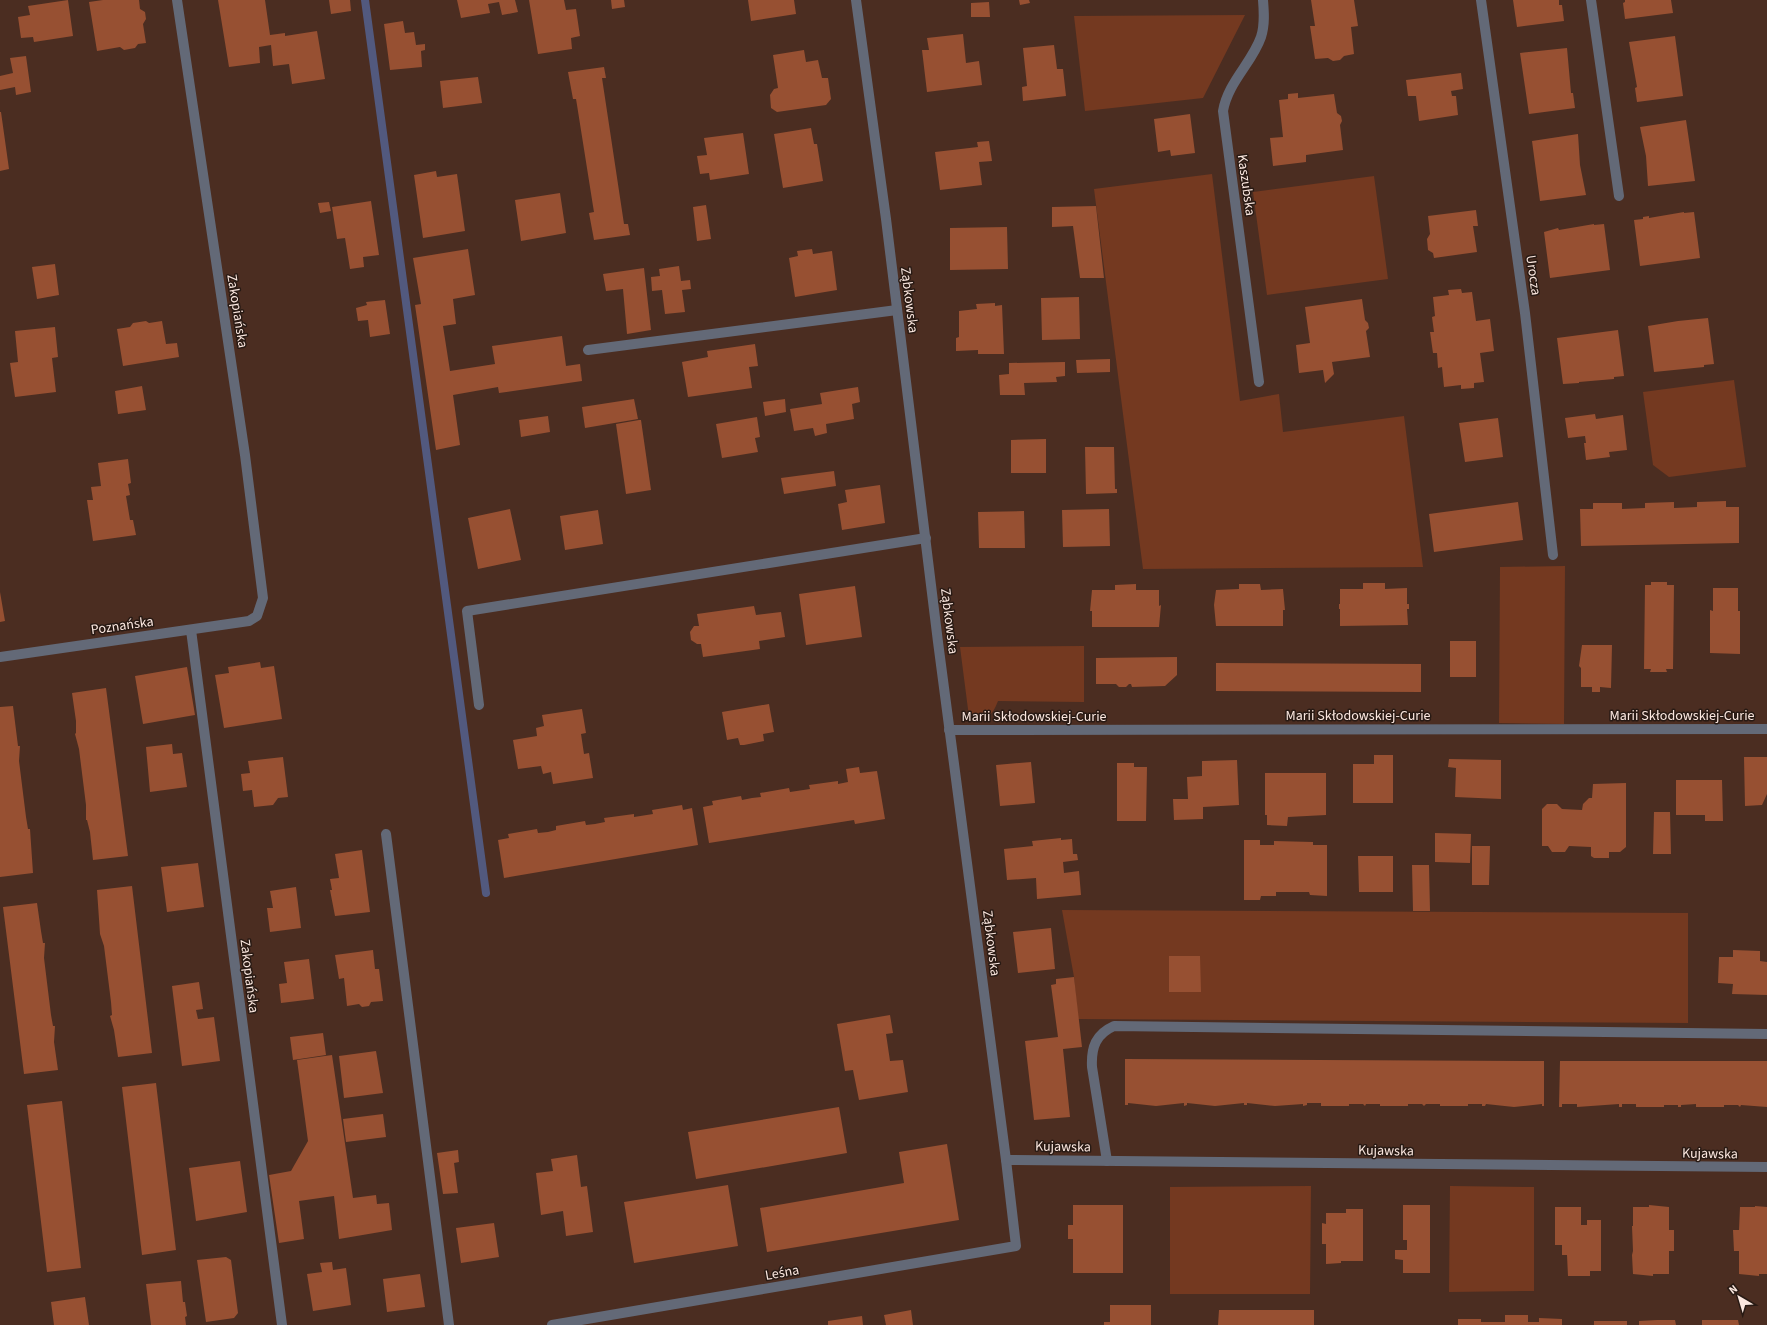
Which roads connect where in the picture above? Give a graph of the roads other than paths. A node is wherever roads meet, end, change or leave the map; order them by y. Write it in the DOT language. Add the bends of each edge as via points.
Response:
graph roads {
  1 [pos="177,0"];
  2 [pos="856,0"];
  3 [pos="1263,0"];
  4 [pos="1481,0"];
  5 [pos="1591,0"];
  6 [pos="1619,196"];
  7 [pos="898,310"];
  8 [pos="588,350"];
  9 [pos="1259,382"];
  10 [pos="926,538"];
  11 [pos="1553,555"];
  12 [pos="249,621"];
  13 [pos="191,630"];
  14 [pos="0,657"];
  15 [pos="479,705"];
  16 [pos="1767,729"];
  17 [pos="949,730"];
  18 [pos="386,834"];
  19 [pos="1767,1034"];
  20 [pos="1006,1160"];
  21 [pos="1107,1161"];
  22 [pos="1767,1167"];
  23 [pos="1016,1246"];
  24 [pos="282,1325"];
  25 [pos="449,1325"];
  26 [pos="552,1325"];
  1 -- 12 [label="street, Zakopiańska" via="245,455 263,598 257,616"];
  2 -- 7 [label="street, Ząbkowska"];
  3 -- 9 [label="street, Kaszubska" via="1265,17 1261,37 1225,99 1223,111"];
  4 -- 11 [label="street, Urocza" via="1525,313"];
  5 -- 6 [label="street"];
  7 -- 8 [label="street"];
  7 -- 10 [label="street, Ząbkowska"];
  10 -- 15 [label="street" via="467,611"];
  10 -- 17 [label="street, Ząbkowska"];
  12 -- 13 [label="street, Poznańska"];
  13 -- 14 [label="street, Poznańska"];
  13 -- 24 [label="street, Zakopiańska"];
  16 -- 17 [label="street, Marii Skłodowskiej-Curie"];
  17 -- 20 [label="street, Ząbkowska"];
  18 -- 25 [label="street"];
  19 -- 21 [label="street" via="1114,1026 1104,1030 1095,1040 1092,1056"];
  20 -- 21 [label="street, Kujawska"];
  20 -- 23 [label="street, Ząbkowska"];
  21 -- 22 [label="street, Kujawska"];
  23 -- 26 [label="street, Leśna"];
}
